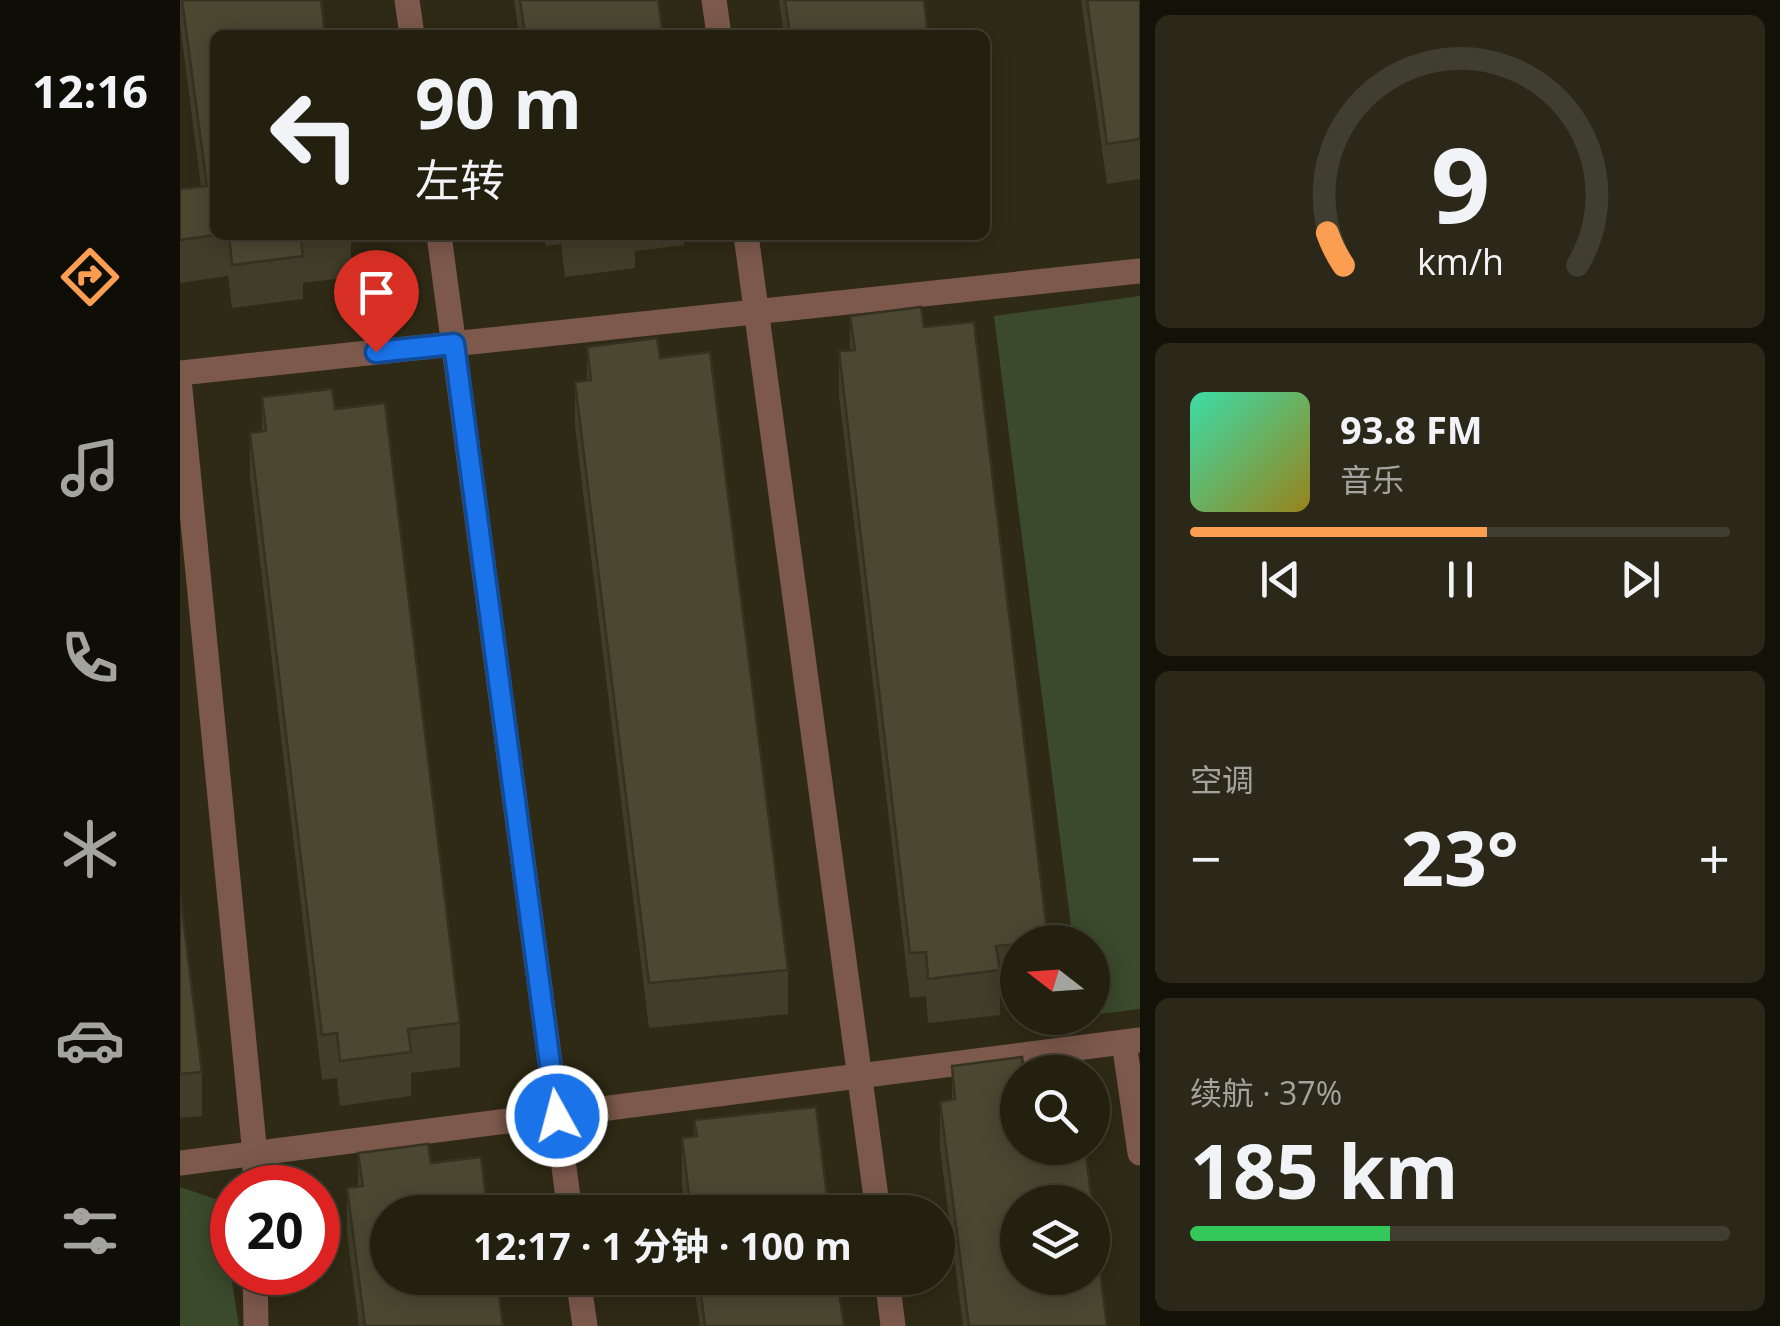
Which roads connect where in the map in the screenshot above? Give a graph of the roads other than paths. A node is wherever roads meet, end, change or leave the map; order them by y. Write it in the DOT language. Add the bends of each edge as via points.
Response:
graph roads {
  1 [pos="408,0"];
  2 [pos="714,0"];
  3 [pos="411,30"];
  4 [pos="718,30"];
  5 [pos="440,240"];
  6 [pos="747,240"];
  7 [pos="1140,271"];
  8 [pos="756,312"];
  9 [pos="454,344"];
  10 [pos="180,373"];
  11 [pos="180,388"];
  12 [pos="1132,1041"];
  13 [pos="859,1076"];
  14 [pos="557,1116"];
  15 [pos="1140,1153"];
  16 [pos="256,1155"];
  17 [pos="180,1163"];
  18 [pos="256,1165"];
  19 [pos="568,1195"];
  20 [pos="876,1195"];
  21 [pos="256,1295"];
  22 [pos="580,1295"];
  23 [pos="888,1295"];
  24 [pos="256,1326"];
  25 [pos="585,1326"];
  26 [pos="893,1326"];
  1 -- 3 [label="street"];
  2 -- 4 [label="street"];
  5 -- 9 [label="street"];
  6 -- 8 [label="street"];
  7 -- 8 [label="street"];
  8 -- 9 [label="street"];
  8 -- 13 [label="street"];
  9 -- 10 [label="street"];
  9 -- 14 [label="street"];
  11 -- 16 [label="street"];
  12 -- 13 [label="street"];
  12 -- 15 [label="street"];
  13 -- 14 [label="street"];
  13 -- 20 [label="street"];
  14 -- 16 [label="street"];
  14 -- 19 [label="street"];
  16 -- 17 [label="street"];
  16 -- 18 [label="street"];
  21 -- 24 [label="street"];
  22 -- 25 [label="street"];
  23 -- 26 [label="street"];
}
